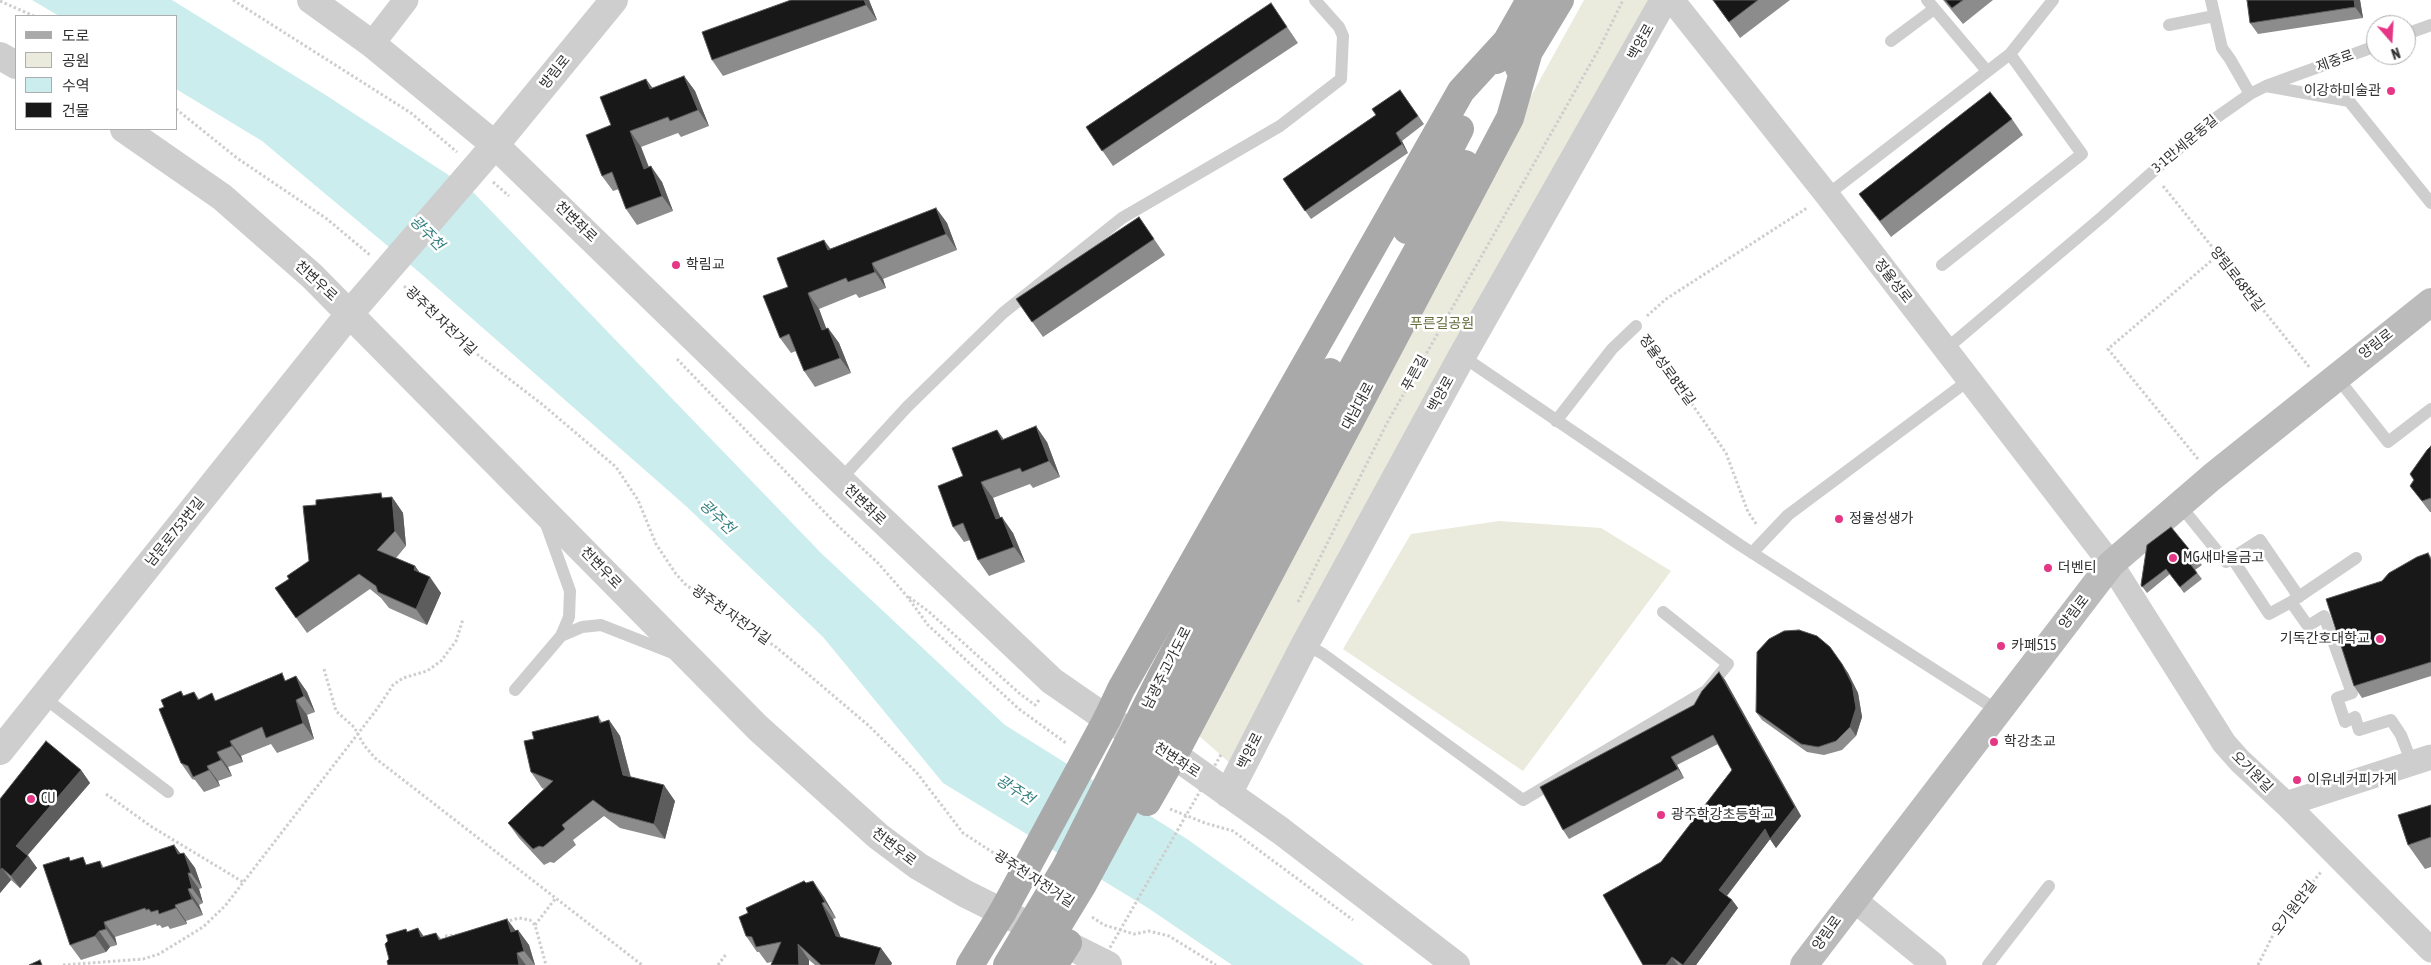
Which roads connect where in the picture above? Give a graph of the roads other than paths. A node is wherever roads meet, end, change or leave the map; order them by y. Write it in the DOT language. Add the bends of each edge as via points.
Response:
graph roads {
  1 [pos="311,0"];
  2 [pos="406,0"];
  3 [pos="614,0"];
  4 [pos="1315,0"];
  5 [pos="1530,0"];
  6 [pos="1560,0"];
  7 [pos="1664,0"];
  8 [pos="1672,0"];
  9 [pos="2053,0"];
  10 [pos="2211,0"];
  11 [pos="1930,4"];
  12 [pos="2214,16"];
  13 [pos="2169,25"];
  14 [pos="2431,25"];
  15 [pos="2416,30"];
  16 [pos="1891,41"];
  17 [pos="372,44"];
  18 [pos="1517,47"];
  19 [pos="2366,50"];
  20 [pos="2010,54"];
  21 [pos="0,56"];
  22 [pos="15,64"];
  23 [pos="1987,71"];
  24 [pos="2266,86"];
  25 [pos="2250,94"];
  26 [pos="125,130"];
  27 [pos="495,144"];
  28 [pos="1827,195"];
  29 [pos="2431,202"];
  30 [pos="1942,265"];
  31 [pos="2431,302"];
  32 [pos="350,314"];
  33 [pos="1636,326"];
  34 [pos="1946,350"];
  35 [pos="1462,356"];
  36 [pos="1337,378"];
  37 [pos="1969,380"];
  38 [pos="2330,381"];
  39 [pos="2431,409"];
  40 [pos="1556,421"];
  41 [pos="840,480"];
  42 [pos="2180,504"];
  43 [pos="539,505"];
  44 [pos="1752,553"];
  45 [pos="2232,558"];
  46 [pos="2356,558"];
  47 [pos="2111,564"];
  48 [pos="2295,599"];
  49 [pos="1663,612"];
  50 [pos="561,636"];
  51 [pos="1305,644"];
  52 [pos="692,661"];
  53 [pos="515,690"];
  54 [pos="43,697"];
  55 [pos="1997,710"];
  56 [pos="1107,718"];
  57 [pos="0,751"];
  58 [pos="1174,755"];
  59 [pos="2420,760"];
  60 [pos="168,792"];
  61 [pos="1228,794"];
  62 [pos="2286,804"];
  63 [pos="2048,886"];
  64 [pos="1852,899"];
  65 [pos="1002,914"];
  66 [pos="2431,950"];
  67 [pos="1061,954"];
  68 [pos="970,965"];
  69 [pos="1007,965"];
  70 [pos="1034,965"];
  71 [pos="1108,965"];
  72 [pos="1456,965"];
  73 [pos="1804,965"];
  74 [pos="1934,965"];
  75 [pos="1988,965"];
  1 -- 17 [label="street, 천변좌로"];
  2 -- 17 [label="street"];
  3 -- 27 [label="street, 방림로"];
  4 -- 41 [label="lane" via="1343,36 1340,78 1280,126 1122,218 1003,313 907,407"];
  5 -- 18 [label="main road, 대남대로"];
  6 -- 18 [label="main road, 대남대로"];
  7 -- 35 [label="street, 백양로"];
  8 -- 28 [label="street, 정율성로"];
  9 -- 20 [label="lane"];
  10 -- 12 [label="lane"];
  11 -- 16 [label="lane"];
  11 -- 23 [label="lane"];
  12 -- 13 [label="lane"];
  12 -- 25 [label="lane" via="2222,48"];
  14 -- 15 [label="lane"];
  17 -- 27 [label="street, 천변좌로"];
  18 -- 36 [label="main road, 대남대로" via="1431,224"];
  18 -- 56 [label="main road, 대남대로" via="1461,92"];
  18 -- 58 [label="main road, 대남대로" via="1510,118"];
  19 -- 24 [label="lane, 제중로"];
  20 -- 23 [label="lane"];
  20 -- 30 [label="lane" via="2082,154"];
  21 -- 22 [label="street"];
  23 -- 28 [label="lane"];
  24 -- 25 [label="lane, 3·1만세운동길"];
  24 -- 29 [label="lane" via="2349,101"];
  25 -- 34 [label="lane, 3·1만세운동길" via="2203,127"];
  26 -- 32 [label="street, 천변우로" via="222,197"];
  27 -- 32 [label="street, 방림로, bridge"];
  27 -- 41 [label="street, 천변좌로"];
  28 -- 34 [label="street, 정율성로"];
  31 -- 38 [label="main road, 양림로"];
  32 -- 43 [label="street, 천변우로"];
  32 -- 54 [label="street, 남문로753번길"];
  33 -- 40 [label="lane" via="1612,349"];
  34 -- 37 [label="street, 정율성로"];
  35 -- 40 [label="lane"];
  35 -- 51 [label="street, 백양로"];
  36 -- 69 [label="main road, 남광주고가도로, bridge" via="1266,482 1161,677 1065,868"];
  36 -- 70 [label="main road, 남광주고가도로, bridge" via="1124,807 1082,886"];
  37 -- 44 [label="lane" via="1788,515"];
  37 -- 47 [label="street, 정율성로"];
  38 -- 39 [label="lane" via="2388,442"];
  38 -- 42 [label="main road, 양림로"];
  40 -- 44 [label="lane"];
  41 -- 56 [label="street, 천변좌로" via="1019,652 1052,681"];
  42 -- 45 [label="lane" via="2226,562"];
  42 -- 47 [label="main road, 양림로"];
  43 -- 50 [label="lane" via="570,591 569,616"];
  43 -- 52 [label="street, 천변우로"];
  44 -- 55 [label="lane"];
  45 -- 48 [label="lane" via="2269,614"];
  45 -- 48 [label="lane" via="2260,540"];
  46 -- 48 [label="lane"];
  47 -- 55 [label="main road, 양림로"];
  47 -- 62 [label="street, 오기원길" via="2224,743"];
  48 -- 59 [label="lane" via="2308,626 2324,616 2352,693 2337,698 2345,722 2355,717 2359,730 2391,720"];
  49 -- 51 [label="lane" via="1728,664 1706,691 1523,800"];
  50 -- 52 [label="lane" via="582,627 600,625"];
  50 -- 53 [label="lane"];
  51 -- 61 [label="street, 백양로"];
  52 -- 65 [label="street, 천변우로" via="758,728 878,836 918,866"];
  54 -- 57 [label="street, 남문로753번길"];
  54 -- 60 [label="lane"];
  55 -- 64 [label="main road, 양림로"];
  56 -- 58 [label="street, 천변좌로"];
  56 -- 65 [label="main road, 대남대로, bridge"];
  58 -- 61 [label="street, 천변좌로"];
  58 -- 67 [label="main road, 대남대로, bridge"];
  59 -- 62 [label="street"];
  61 -- 72 [label="street, 천변좌로"];
  62 -- 66 [label="street, 오기원길"];
  63 -- 75 [label="lane"];
  64 -- 73 [label="main road, 양림로"];
  64 -- 74 [label="street"];
  65 -- 67 [label="street, 천변우로"];
  65 -- 68 [label="main road"];
  67 -- 71 [label="street, 천변우로"];
}
